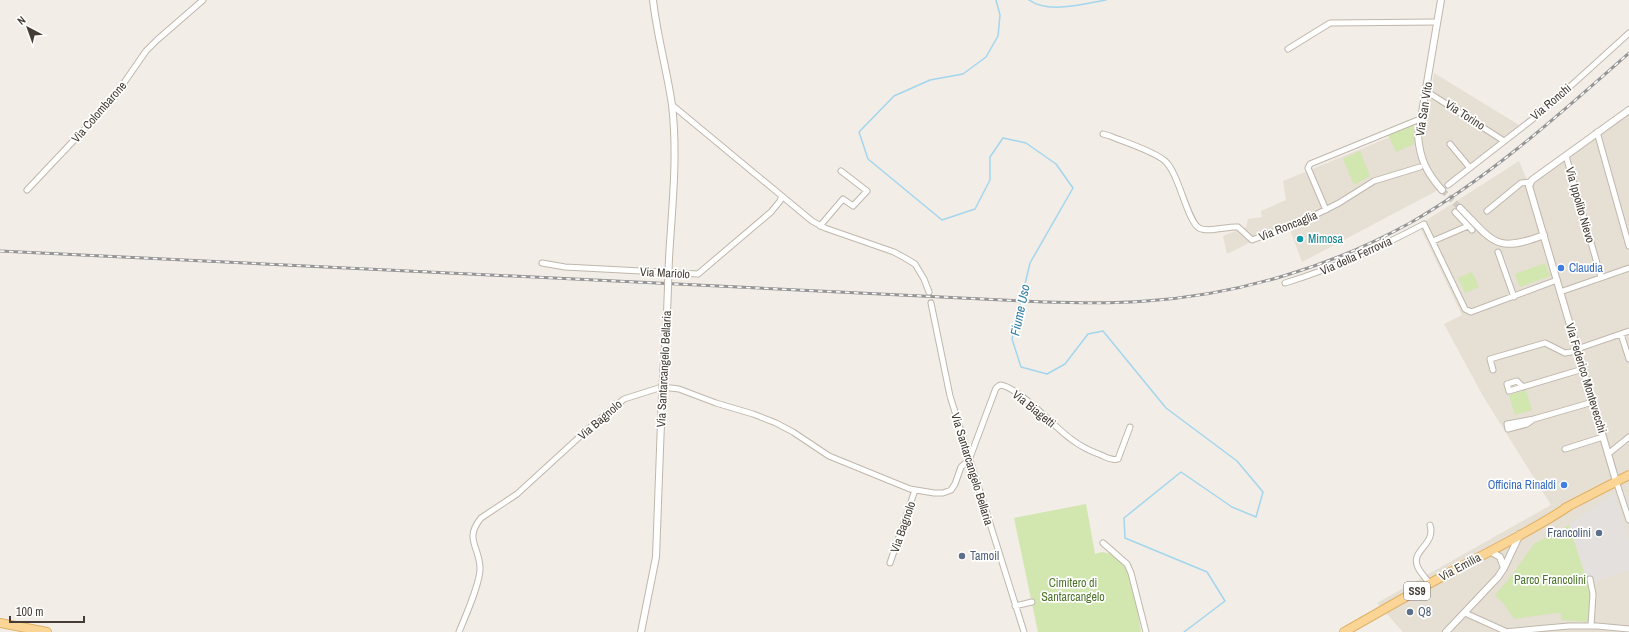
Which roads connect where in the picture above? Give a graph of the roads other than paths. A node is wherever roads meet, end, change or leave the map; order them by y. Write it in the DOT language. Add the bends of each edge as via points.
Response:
graph roads {
  1 [pos="203,0"];
  2 [pos="653,0"];
  3 [pos="1441,0"];
  4 [pos="1437,22"];
  5 [pos="1629,33"];
  6 [pos="1288,49"];
  7 [pos="1426,91"];
  8 [pos="672,105"];
  9 [pos="1629,110"];
  10 [pos="1420,119"];
  11 [pos="1598,132"];
  12 [pos="1103,134"];
  13 [pos="1504,141"];
  14 [pos="1450,144"];
  15 [pos="1566,156"];
  16 [pos="1420,167"];
  17 [pos="1470,168"];
  18 [pos="841,171"];
  19 [pos="1530,182"];
  20 [pos="1448,185"];
  21 [pos="27,190"];
  22 [pos="1442,190"];
  23 [pos="782,196"];
  24 [pos="1326,210"];
  25 [pos="1458,210"];
  26 [pos="1486,211"];
  27 [pos="820,226"];
  28 [pos="1545,238"];
  29 [pos="1433,241"];
  30 [pos="1629,246"];
  31 [pos="1498,252"];
  32 [pos="542,263"];
  33 [pos="1629,268"];
  34 [pos="1601,277"];
  35 [pos="1557,280"];
  36 [pos="1284,283"];
  37 [pos="928,292"];
  38 [pos="1560,292"];
  39 [pos="1514,296"];
  40 [pos="930,302"];
  41 [pos="1629,331"];
  42 [pos="1621,334"];
  43 [pos="1577,350"];
  44 [pos="1629,359"];
  45 [pos="1583,369"];
  46 [pos="1493,370"];
  47 [pos="1523,387"];
  48 [pos="1593,402"];
  49 [pos="1534,419"];
  50 [pos="1130,427"];
  51 [pos="1603,436"];
  52 [pos="1629,437"];
  53 [pos="1565,448"];
  54 [pos="1608,454"];
  55 [pos="969,460"];
  56 [pos="1629,475"];
  57 [pos="1616,481"];
  58 [pos="915,490"];
  59 [pos="1569,506"];
  60 [pos="1629,520"];
  61 [pos="1430,525"];
  62 [pos="1520,535"];
  63 [pos="1103,543"];
  64 [pos="1490,551"];
  65 [pos="890,563"];
  66 [pos="1504,568"];
  67 [pos="1590,579"];
  68 [pos="1430,584"];
  69 [pos="1032,602"];
  70 [pos="1015,606"];
  71 [pos="1465,613"];
  72 [pos="0,623"];
  73 [pos="1591,626"];
  74 [pos="18,629"];
  75 [pos="1629,629"];
  76 [pos="47,632"];
  77 [pos="459,632"];
  78 [pos="641,632"];
  79 [pos="1024,632"];
  80 [pos="1146,632"];
  81 [pos="1344,632"];
  82 [pos="1446,632"];
  83 [pos="1504,632"];
  1 -- 21 [label="street, Via Colombarone" via="156,40 112,100"];
  2 -- 8 [label="street, Via Santarcangelo Bellaria" via="655,23"];
  3 -- 4 [label="street, Via San Vito"];
  4 -- 6 [label="street" via="1330,23"];
  4 -- 7 [label="street, Via San Vito"];
  5 -- 13 [label="street, Via Ronchi" via="1543,111"];
  7 -- 10 [label="street, Via San Vito"];
  7 -- 13 [label="street, Via Torino"];
  8 -- 23 [label="street"];
  8 -- 78 [label="street, Via Santarcangelo Bellaria, bridge" via="675,143 656,557"];
  9 -- 11 [label="street"];
  10 -- 22 [label="street, Via San Vito" via="1418,136 1423,162 1430,176"];
  10 -- 24 [label="street" via="1310,164 1308,168"];
  11 -- 15 [label="street"];
  11 -- 30 [label="street"];
  12 -- 24 [label="street, Via Roncaglia" via="1165,160 1195,225 1200,229 1238,227 1252,240"];
  13 -- 17 [label="street, Via Ronchi"];
  14 -- 17 [label="street"];
  15 -- 19 [label="street"];
  15 -- 34 [label="street, Via Ippolito Nievo"];
  16 -- 24 [label="street, Via Roncaglia" via="1374,181"];
  17 -- 20 [label="street, Via Ronchi"];
  18 -- 27 [label="street" via="867,191 853,206 843,199"];
  19 -- 26 [label="street" via="1521,183"];
  19 -- 28 [label="street, Via Federico Montevecchi"];
  23 -- 27 [label="street"];
  23 -- 32 [label="street, Via Mariolo" via="771,212 698,274 565,267"];
  25 -- 28 [label="street" via="1487,235 1507,245"];
  25 -- 29 [label="street" via="1470,228"];
  27 -- 37 [label="street" via="894,252 915,264"];
  28 -- 35 [label="street, Via Federico Montevecchi"];
  29 -- 36 [label="street, Via della Ferrovia" via="1424,224 1350,260"];
  29 -- 39 [label="street" via="1467,311 1472,312"];
  31 -- 39 [label="street"];
  33 -- 34 [label="street"];
  34 -- 38 [label="street"];
  35 -- 38 [label="street, Via Federico Montevecchi"];
  35 -- 39 [label="street"];
  38 -- 43 [label="street, Via Federico Montevecchi"];
  40 -- 55 [label="street, Via Santarcangelo Bellaria" via="950,396"];
  41 -- 42 [label="street"];
  42 -- 43 [label="street"];
  42 -- 44 [label="street"];
  43 -- 45 [label="street, Via Federico Montevecchi"];
  43 -- 46 [label="street" via="1565,353 1545,343 1490,359"];
  45 -- 47 [label="street"];
  45 -- 48 [label="street, Via Federico Montevecchi"];
  48 -- 49 [label="street"];
  48 -- 51 [label="street, Via Federico Montevecchi"];
  50 -- 55 [label="street, Via Biagetti" via="1116,460 1106,457 1081,446 1019,394 1002,385 996,388"];
  51 -- 53 [label="street"];
  51 -- 54 [label="street, Via Federico Montevecchi"];
  52 -- 54 [label="street"];
  54 -- 57 [label="street, Via Federico Montevecchi"];
  55 -- 58 [label="street, Via Bagnolo" via="961,467 951,490 943,493"];
  55 -- 70 [label="street, Via Santarcangelo Bellaria"];
  56 -- 57 [label="main road"];
  57 -- 59 [label="main road"];
  57 -- 60 [label="street, Via Federico Montevecchi"];
  58 -- 65 [label="street, Via Bagnolo"];
  58 -- 77 [label="street, Via Bagnolo" via="896,485 829,456 793,432 758,416 674,388 652,389 624,399 517,494 481,518 473,536 480,571"];
  59 -- 62 [label="main road"];
  59 -- 62 [label="main road"];
  61 -- 68 [label="street, Via Emilia" via="1430,538 1416,561"];
  62 -- 64 [label="main road, Via Emilia"];
  62 -- 66 [label="street"];
  63 -- 80 [label="street" via="1127,564"];
  64 -- 66 [label="street" via="1500,557"];
  64 -- 68 [label="main road, Via Emilia / SS9"];
  66 -- 71 [label="street"];
  67 -- 73 [label="street" via="1594,594"];
  68 -- 81 [label="main road, Via Emilia / SS9"];
  69 -- 70 [label="street"];
  70 -- 79 [label="street, Via Santarcangelo Bellaria"];
  71 -- 82 [label="street"];
  71 -- 83 [label="street"];
  72 -- 74 [label="main road"];
  73 -- 75 [label="street"];
  73 -- 83 [label="street"];
  74 -- 76 [label="main road"];
}
